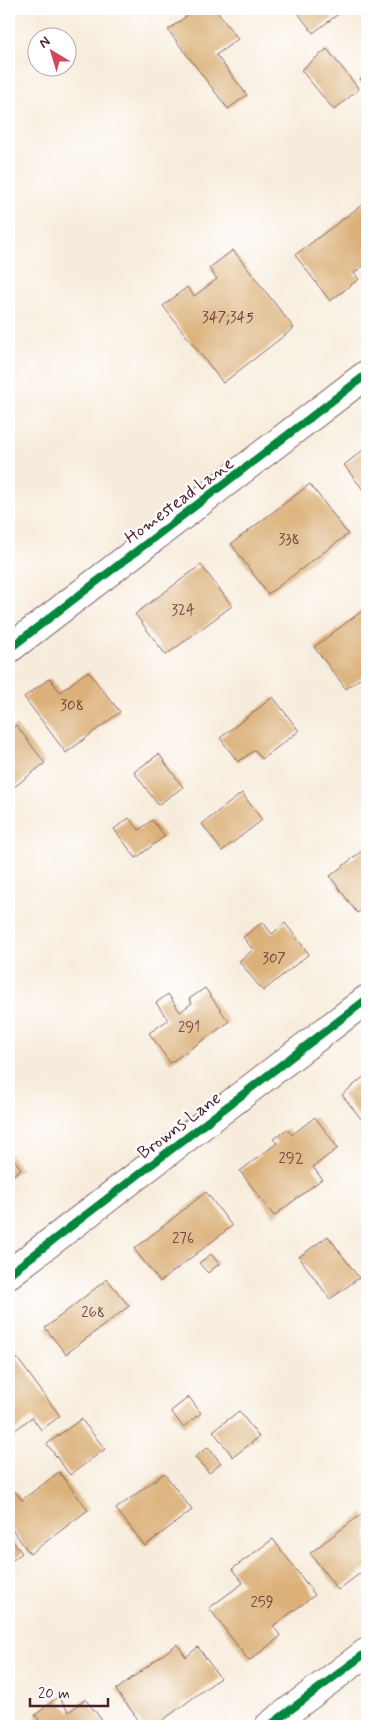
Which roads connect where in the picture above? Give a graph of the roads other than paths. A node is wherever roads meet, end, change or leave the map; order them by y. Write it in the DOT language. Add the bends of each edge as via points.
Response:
graph roads {
  1 [pos="367,374"];
  2 [pos="9,649"];
  3 [pos="367,999"];
  4 [pos="9,1274"];
  5 [pos="367,1652"];
  6 [pos="269,1726"];
  1 -- 2 [label="street, Homestead Lane"];
  3 -- 4 [label="street, Browns Lane"];
  5 -- 6 [label="street"];
}
